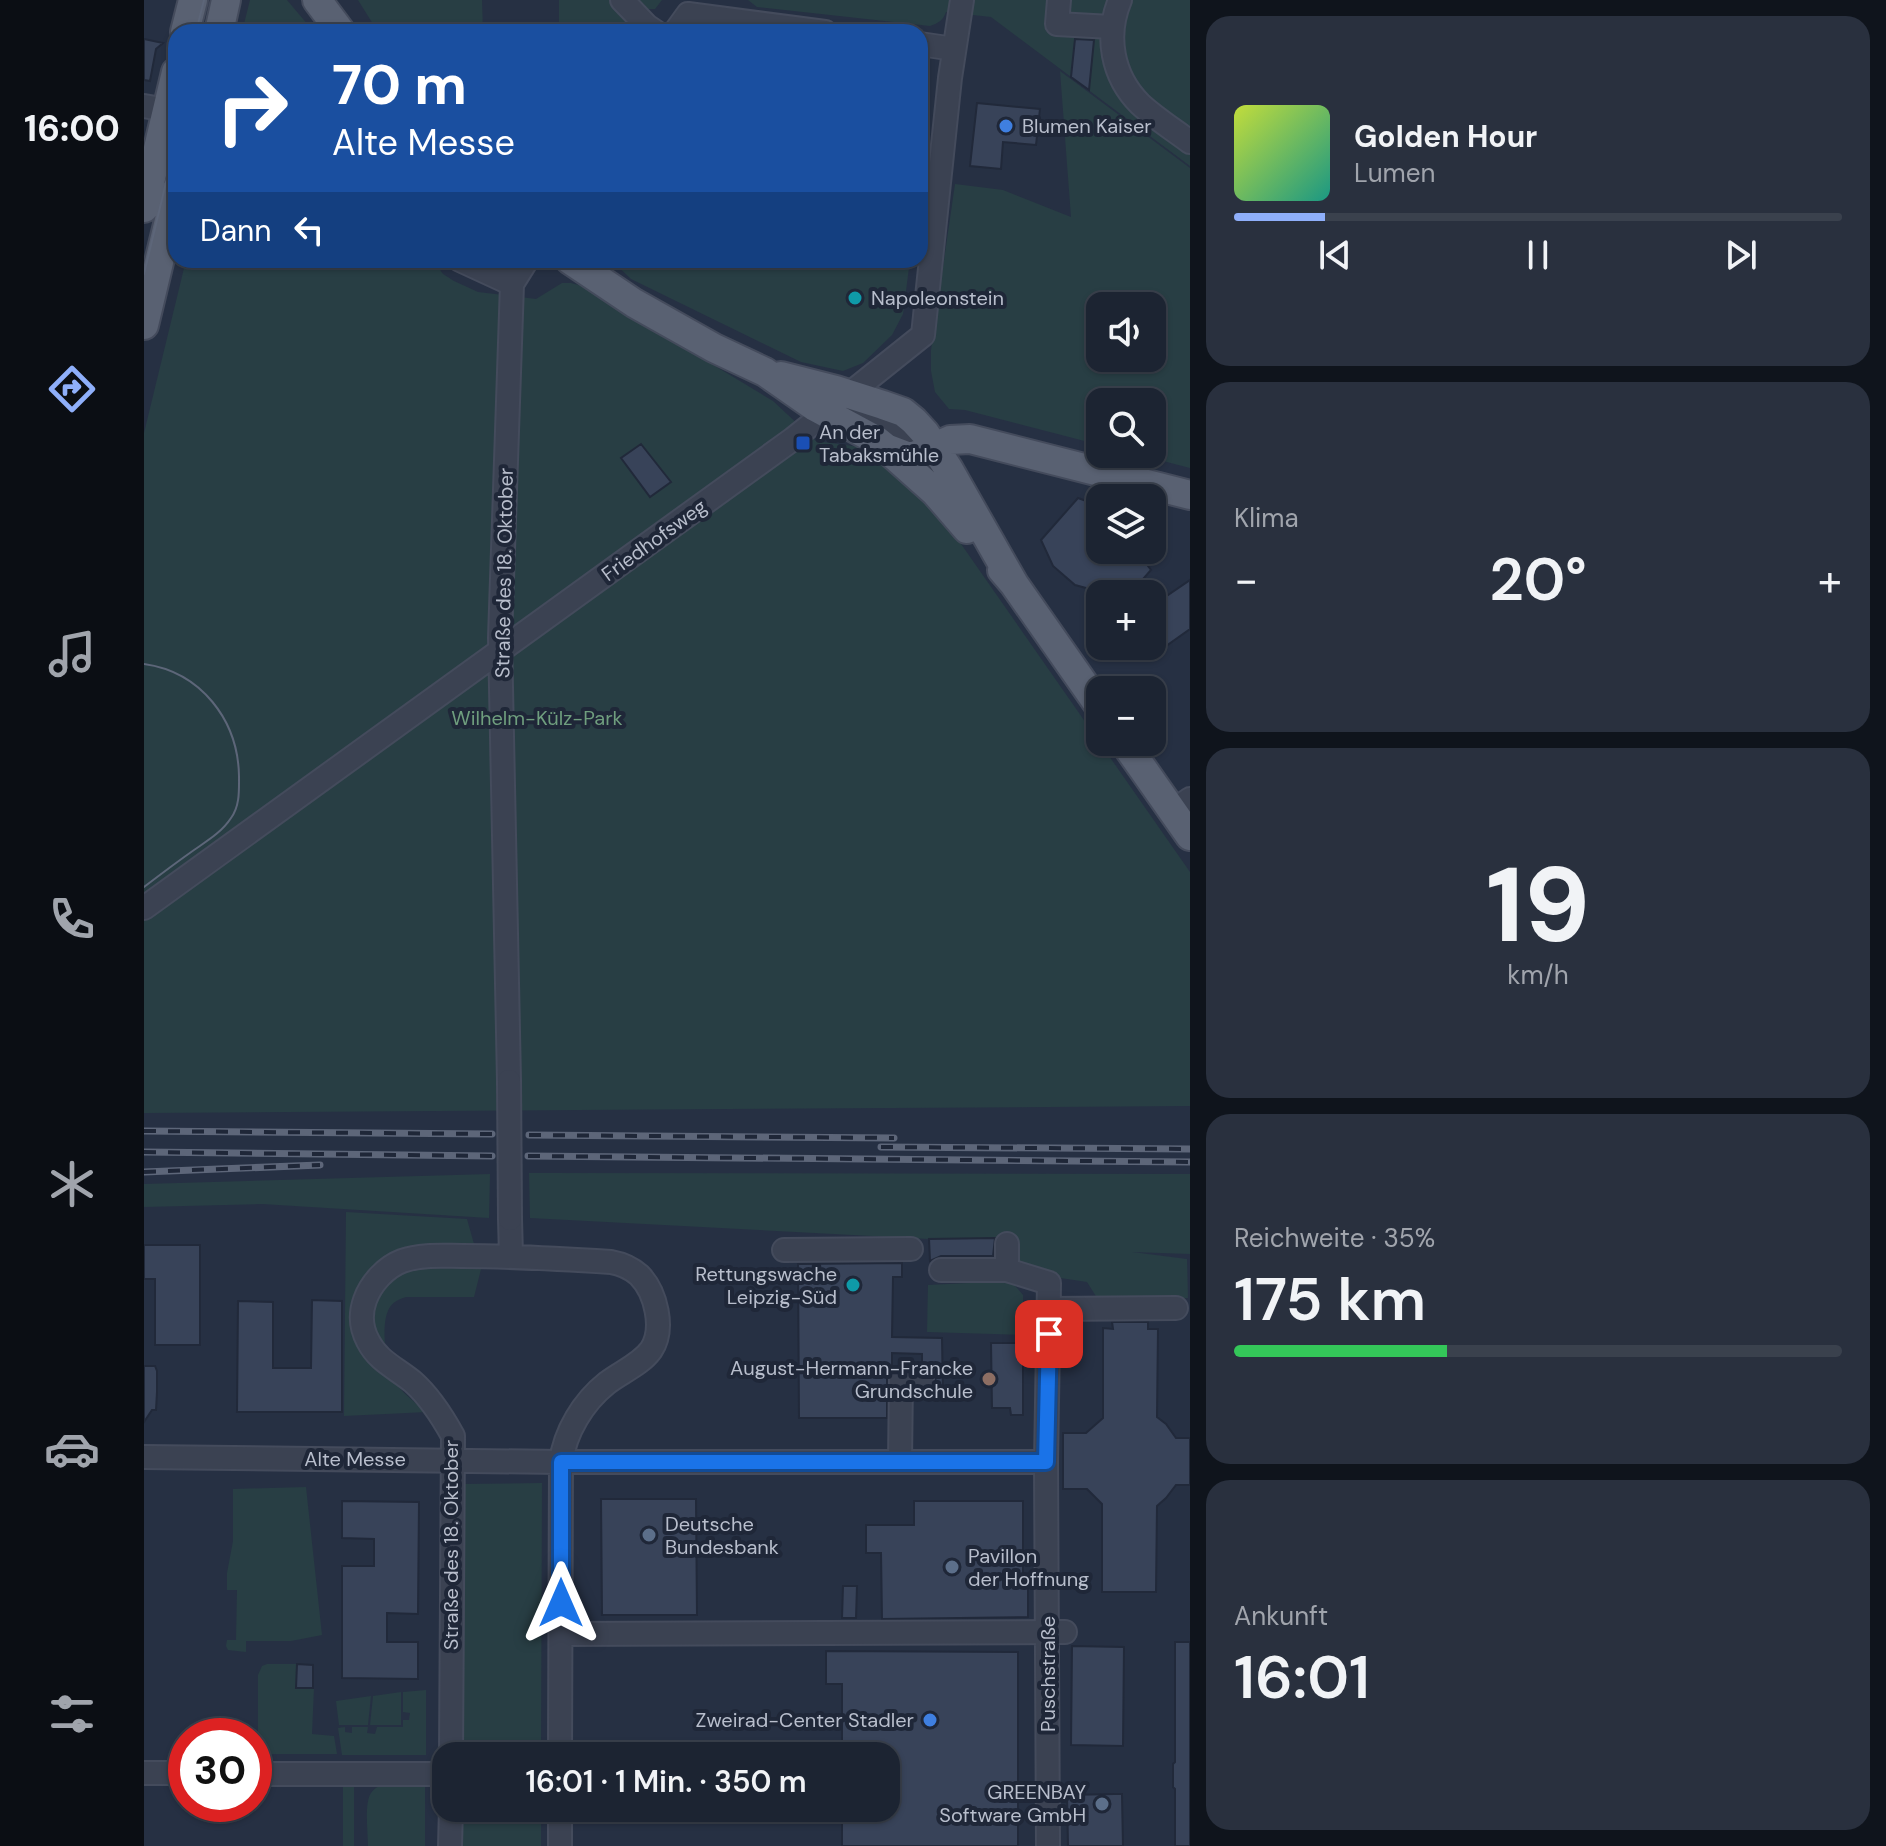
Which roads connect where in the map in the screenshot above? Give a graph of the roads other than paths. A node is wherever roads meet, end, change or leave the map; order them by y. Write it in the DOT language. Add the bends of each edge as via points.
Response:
graph roads {
  1 [pos="193,0"];
  2 [pos="226,0"];
  3 [pos="317,0"];
  4 [pos="622,0"];
  5 [pos="1059,0"];
  6 [pos="1120,0"];
  7 [pos="961,7"];
  8 [pos="687,15"];
  9 [pos="187,24"];
  10 [pos="221,24"];
  11 [pos="335,24"];
  12 [pos="645,24"];
  13 [pos="760,24"];
  14 [pos="1111,27"];
  15 [pos="928,45"];
  16 [pos="954,49"];
  17 [pos="168,86"];
  18 [pos="156,108"];
  19 [pos="1190,142"];
  20 [pos="144,208"];
  21 [pos="168,224"];
  22 [pos="477,268"];
  23 [pos="522,268"];
  24 [pos="582,268"];
  25 [pos="512,284"];
  26 [pos="144,325"];
  27 [pos="765,372"];
  28 [pos="849,394"];
  29 [pos="825,413"];
  30 [pos="886,448"];
  31 [pos="928,454"];
  32 [pos="935,492"];
  33 [pos="1190,495"];
  34 [pos="1014,584"];
  35 [pos="500,650"];
  36 [pos="1086,687"];
  37 [pos="1137,756"];
  38 [pos="1181,805"];
  39 [pos="1190,836"];
  40 [pos="145,908"];
  41 [pos="1007,1244"];
  42 [pos="911,1249"];
  43 [pos="784,1250"];
  44 [pos="511,1256"];
  45 [pos="941,1270"];
  46 [pos="1007,1270"];
  47 [pos="1176,1308"];
  48 [pos="1049,1309"];
  49 [pos="922,1378"];
  50 [pos="144,1457"];
  51 [pos="454,1460"];
  52 [pos="561,1462"];
  53 [pos="900,1462"];
  54 [pos="1046,1462"];
  55 [pos="1056,1632"];
  56 [pos="561,1634"];
  57 [pos="451,1742"];
  58 [pos="560,1742"];
  59 [pos="144,1773"];
  60 [pos="168,1773"];
  61 [pos="272,1774"];
  62 [pos="432,1774"];
  63 [pos="451,1822"];
  64 [pos="560,1822"];
  65 [pos="450,1846"];
  66 [pos="560,1846"];
  67 [pos="1048,1846"];
  1 -- 9 [label="main road"];
  2 -- 10 [label="main road"];
  3 -- 11 [label="main road"];
  4 -- 12 [label="street"];
  5 -- 14 [label="street" via="1057,24"];
  6 -- 14 [label="street"];
  7 -- 16 [label="street, Friedhofsweg"];
  8 -- 13 [label="street"];
  14 -- 19 [label="street" via="1114,58 1125,86"];
  15 -- 16 [label="street"];
  16 -- 28 [label="street, Friedhofsweg" via="923,335"];
  17 -- 18 [label="main road"];
  18 -- 20 [label="main road"];
  21 -- 26 [label="main road"];
  22 -- 25 [label="street"];
  23 -- 25 [label="street, Straße des 18. Oktober"];
  24 -- 27 [label="main road" via="670,324"];
  25 -- 35 [label="street, Straße des 18. Oktober"];
  27 -- 28 [label="main road"];
  27 -- 29 [label="main road"];
  28 -- 29 [label="street, Friedhofsweg"];
  28 -- 31 [label="main road" via="903,412 920,427"];
  29 -- 30 [label="main road"];
  29 -- 31 [label="street" via="882,423"];
  29 -- 35 [label="street, Friedhofsweg"];
  30 -- 31 [label="main road" via="907,456"];
  30 -- 32 [label="main road"];
  31 -- 32 [label="main road" via="927,478"];
  31 -- 33 [label="main road" via="950,440 970,439"];
  31 -- 34 [label="main road"];
  32 -- 34 [label="main road"];
  34 -- 36 [label="main road"];
  35 -- 40 [label="street, Friedhofsweg"];
  35 -- 44 [label="street, Straße des 18. Oktober, bridge"];
  37 -- 38 [label="main road"];
  38 -- 39 [label="main road"];
  41 -- 46 [label="street"];
  42 -- 43 [label="street"];
  44 -- 51 [label="street, Straße des 18. Oktober" via="418,1257 400,1262 375,1282 362,1310 368,1343 441,1414 453,1436"];
  44 -- 52 [label="street, Straße des 18. Oktober" via="624,1265 644,1282 656,1310 653,1347 585,1408 571,1429"];
  45 -- 46 [label="street"];
  46 -- 48 [label="street" via="1049,1283"];
  47 -- 48 [label="street"];
  48 -- 54 [label="street, Puschstraße"];
  49 -- 53 [label="street" via="901,1378"];
  50 -- 51 [label="street, Alte Messe"];
  51 -- 52 [label="street, Alte Messe"];
  51 -- 57 [label="street, Straße des 18. Oktober"];
  52 -- 53 [label="street, Alte Messe"];
  52 -- 56 [label="street, Straße des 18. Oktober"];
  53 -- 54 [label="street, Alte Messe"];
  54 -- 55 [label="street, Puschstraße"];
  55 -- 56 [label="street"];
  55 -- 67 [label="street, Puschstraße"];
  56 -- 58 [label="street, Straße des 18. Oktober"];
  59 -- 60 [label="street"];
  61 -- 62 [label="street"];
  63 -- 65 [label="street"];
  64 -- 66 [label="street"];
}
